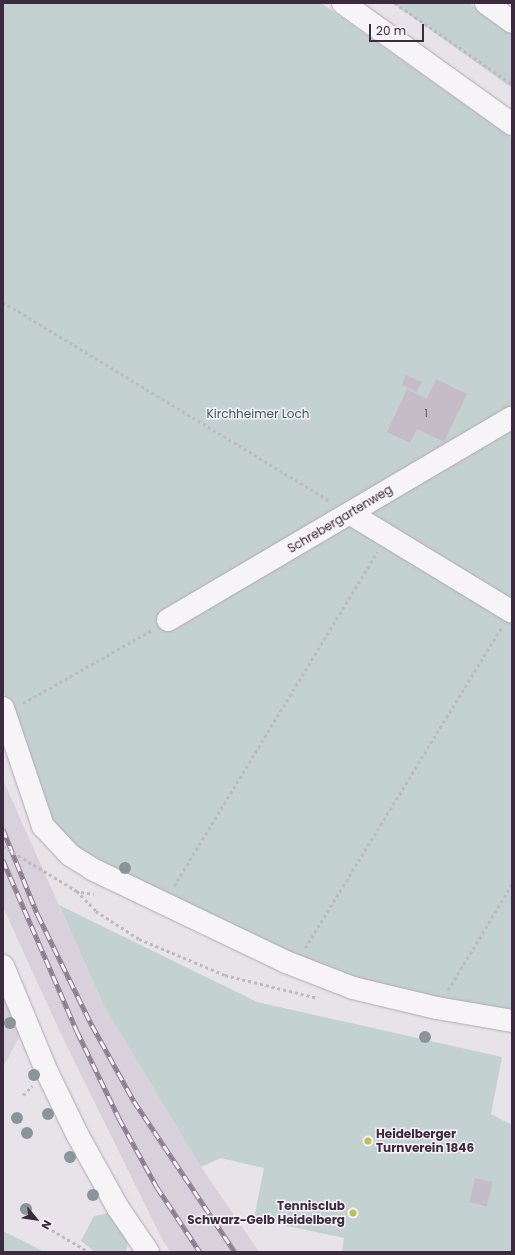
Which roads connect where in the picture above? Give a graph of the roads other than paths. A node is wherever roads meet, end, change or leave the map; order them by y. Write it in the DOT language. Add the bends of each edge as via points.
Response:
graph roads {
  1 [pos="343,3"];
  2 [pos="486,3"];
  3 [pos="512,22"];
  4 [pos="512,124"];
  5 [pos="512,417"];
  6 [pos="351,514"];
  7 [pos="512,612"];
  8 [pos="168,620"];
  9 [pos="4,712"];
  10 [pos="3,966"];
  11 [pos="512,1021"];
  12 [pos="148,1252"];
  1 -- 4 [label="street"];
  2 -- 3 [label="street"];
  5 -- 6 [label="street, Schrebergartenweg"];
  6 -- 7 [label="street"];
  6 -- 8 [label="street, Schrebergartenweg"];
  9 -- 11 [label="street" via="43,826 53,840 70,855 92,869 295,965 353,988 437,1008"];
  10 -- 12 [label="street" via="47,1072 77,1134 118,1208"];
}
